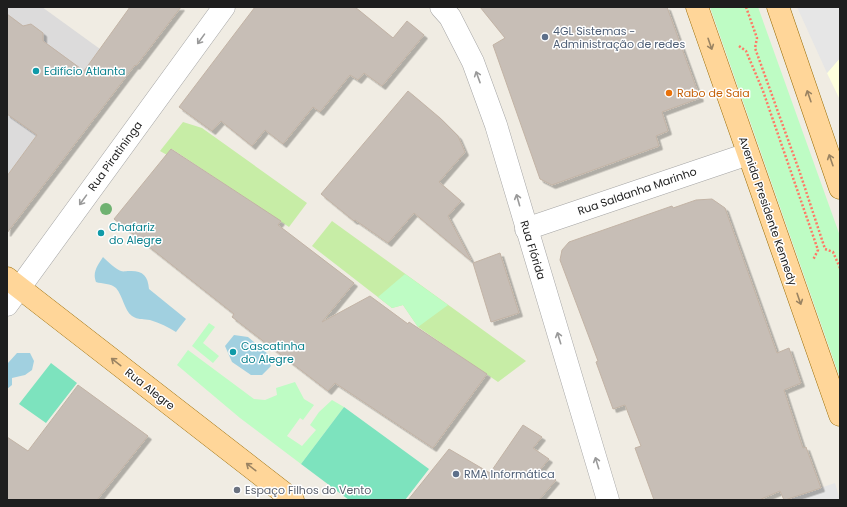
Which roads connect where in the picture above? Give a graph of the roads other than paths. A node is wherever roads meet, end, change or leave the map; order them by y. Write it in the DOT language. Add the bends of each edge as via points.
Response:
graph roads {
  1 [pos="224,7"];
  2 [pos="441,7"];
  3 [pos="697,7"];
  4 [pos="778,7"];
  5 [pos="748,154"];
  6 [pos="840,188"];
  7 [pos="526,229"];
  8 [pos="13,282"];
  9 [pos="7,305"];
  10 [pos="840,414"];
  11 [pos="293,500"];
  12 [pos="608,500"];
  1 -- 8 [label="street, Rua Piratininga, one-way"];
  7 -- 2 [label="street, Rua Flórida, one-way" via="496,125 473,62 450,17"];
  3 -- 5 [label="main road, Avenida Presidente Kennedy, one-way"];
  6 -- 4 [label="main road, one-way"];
  5 -- 7 [label="street, Rua Saldanha Marinho"];
  5 -- 10 [label="main road, Avenida Presidente Kennedy, one-way"];
  12 -- 7 [label="street, Rua Flórida, one-way"];
  8 -- 9 [label="street, Rua Piratininga"];
  11 -- 8 [label="main road, Rua Alegre, one-way"];
}
